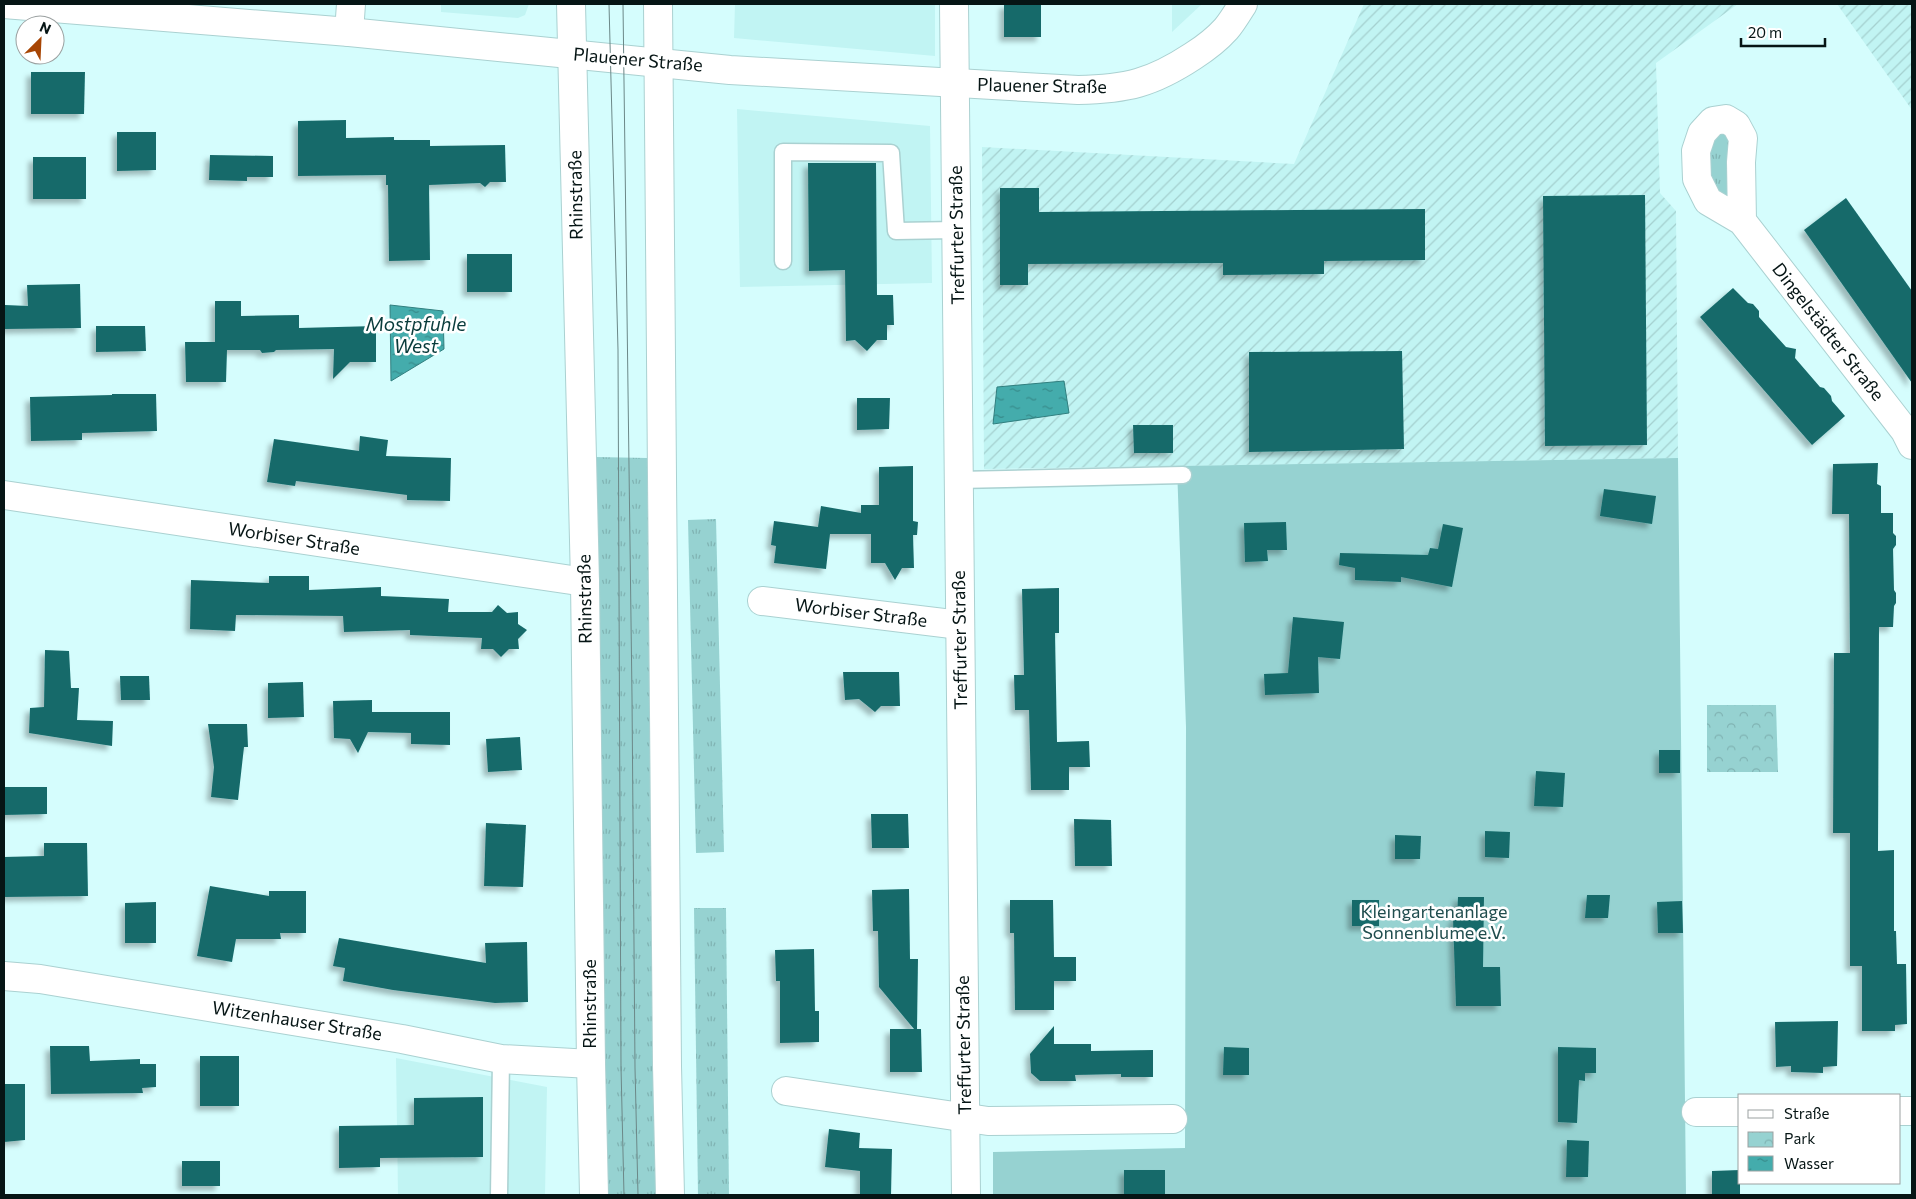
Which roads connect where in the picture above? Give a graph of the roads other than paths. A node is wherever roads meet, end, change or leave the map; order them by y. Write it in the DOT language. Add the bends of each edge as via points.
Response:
graph roads {
  1 [pos="4,4"];
  2 [pos="351,4"];
  3 [pos="571,4"];
  4 [pos="658,4"];
  5 [pos="954,4"];
  6 [pos="1243,4"];
  7 [pos="157,10"];
  8 [pos="349,32"];
  9 [pos="573,54"];
  10 [pos="659,62"];
  11 [pos="956,84"];
  12 [pos="1742,221"];
  13 [pos="956,230"];
  14 [pos="784,261"];
  15 [pos="1912,445"];
  16 [pos="1183,475"];
  17 [pos="958,480"];
  18 [pos="4,495"];
  19 [pos="585,582"];
  20 [pos="762,601"];
  21 [pos="960,625"];
  22 [pos="4,976"];
  23 [pos="501,1058"];
  24 [pos="591,1064"];
  25 [pos="786,1091"];
  26 [pos="1696,1112"];
  27 [pos="1738,1112"];
  28 [pos="964,1116"];
  29 [pos="1173,1119"];
  30 [pos="499,1195"];
  31 [pos="594,1195"];
  32 [pos="670,1195"];
  33 [pos="966,1195"];
  1 -- 7 [label="street, Plauener Straße"];
  2 -- 8 [label="street"];
  3 -- 9 [label="street, Rhinstraße"];
  4 -- 10 [label="street"];
  5 -- 11 [label="street, Treffurter Straße"];
  6 -- 11 [label="street, Plauener Straße" via="1226,30 1200,51 1171,70 1140,84 1107,90 1078,90"];
  7 -- 8 [label="street, Plauener Straße"];
  8 -- 9 [label="street, Plauener Straße"];
  9 -- 10 [label="street, Plauener Straße"];
  9 -- 19 [label="street, Rhinstraße"];
  10 -- 11 [label="street, Plauener Straße" via="730,70"];
  10 -- 32 [label="street"];
  11 -- 13 [label="street, Treffurter Straße"];
  12 -- 15 [label="street, Dingelstädter Straße" via="1905,431"];
  13 -- 14 [label="lane" via="896,231 891,153 783,152"];
  13 -- 17 [label="street, Treffurter Straße"];
  16 -- 17 [label="lane"];
  17 -- 21 [label="street, Treffurter Straße"];
  18 -- 19 [label="street, Worbiser Straße"];
  19 -- 24 [label="street, Rhinstraße"];
  20 -- 21 [label="street, Worbiser Straße"];
  21 -- 28 [label="street, Treffurter Straße"];
  22 -- 23 [label="street, Witzenhauser Straße" via="40,979"];
  23 -- 24 [label="street, Witzenhauser Straße"];
  23 -- 30 [label="lane"];
  24 -- 31 [label="street, Rhinstraße"];
  25 -- 28 [label="street"];
  26 -- 27 [label="street"];
  28 -- 29 [label="street" via="988,1121"];
  28 -- 33 [label="street, Treffurter Straße"];
}
